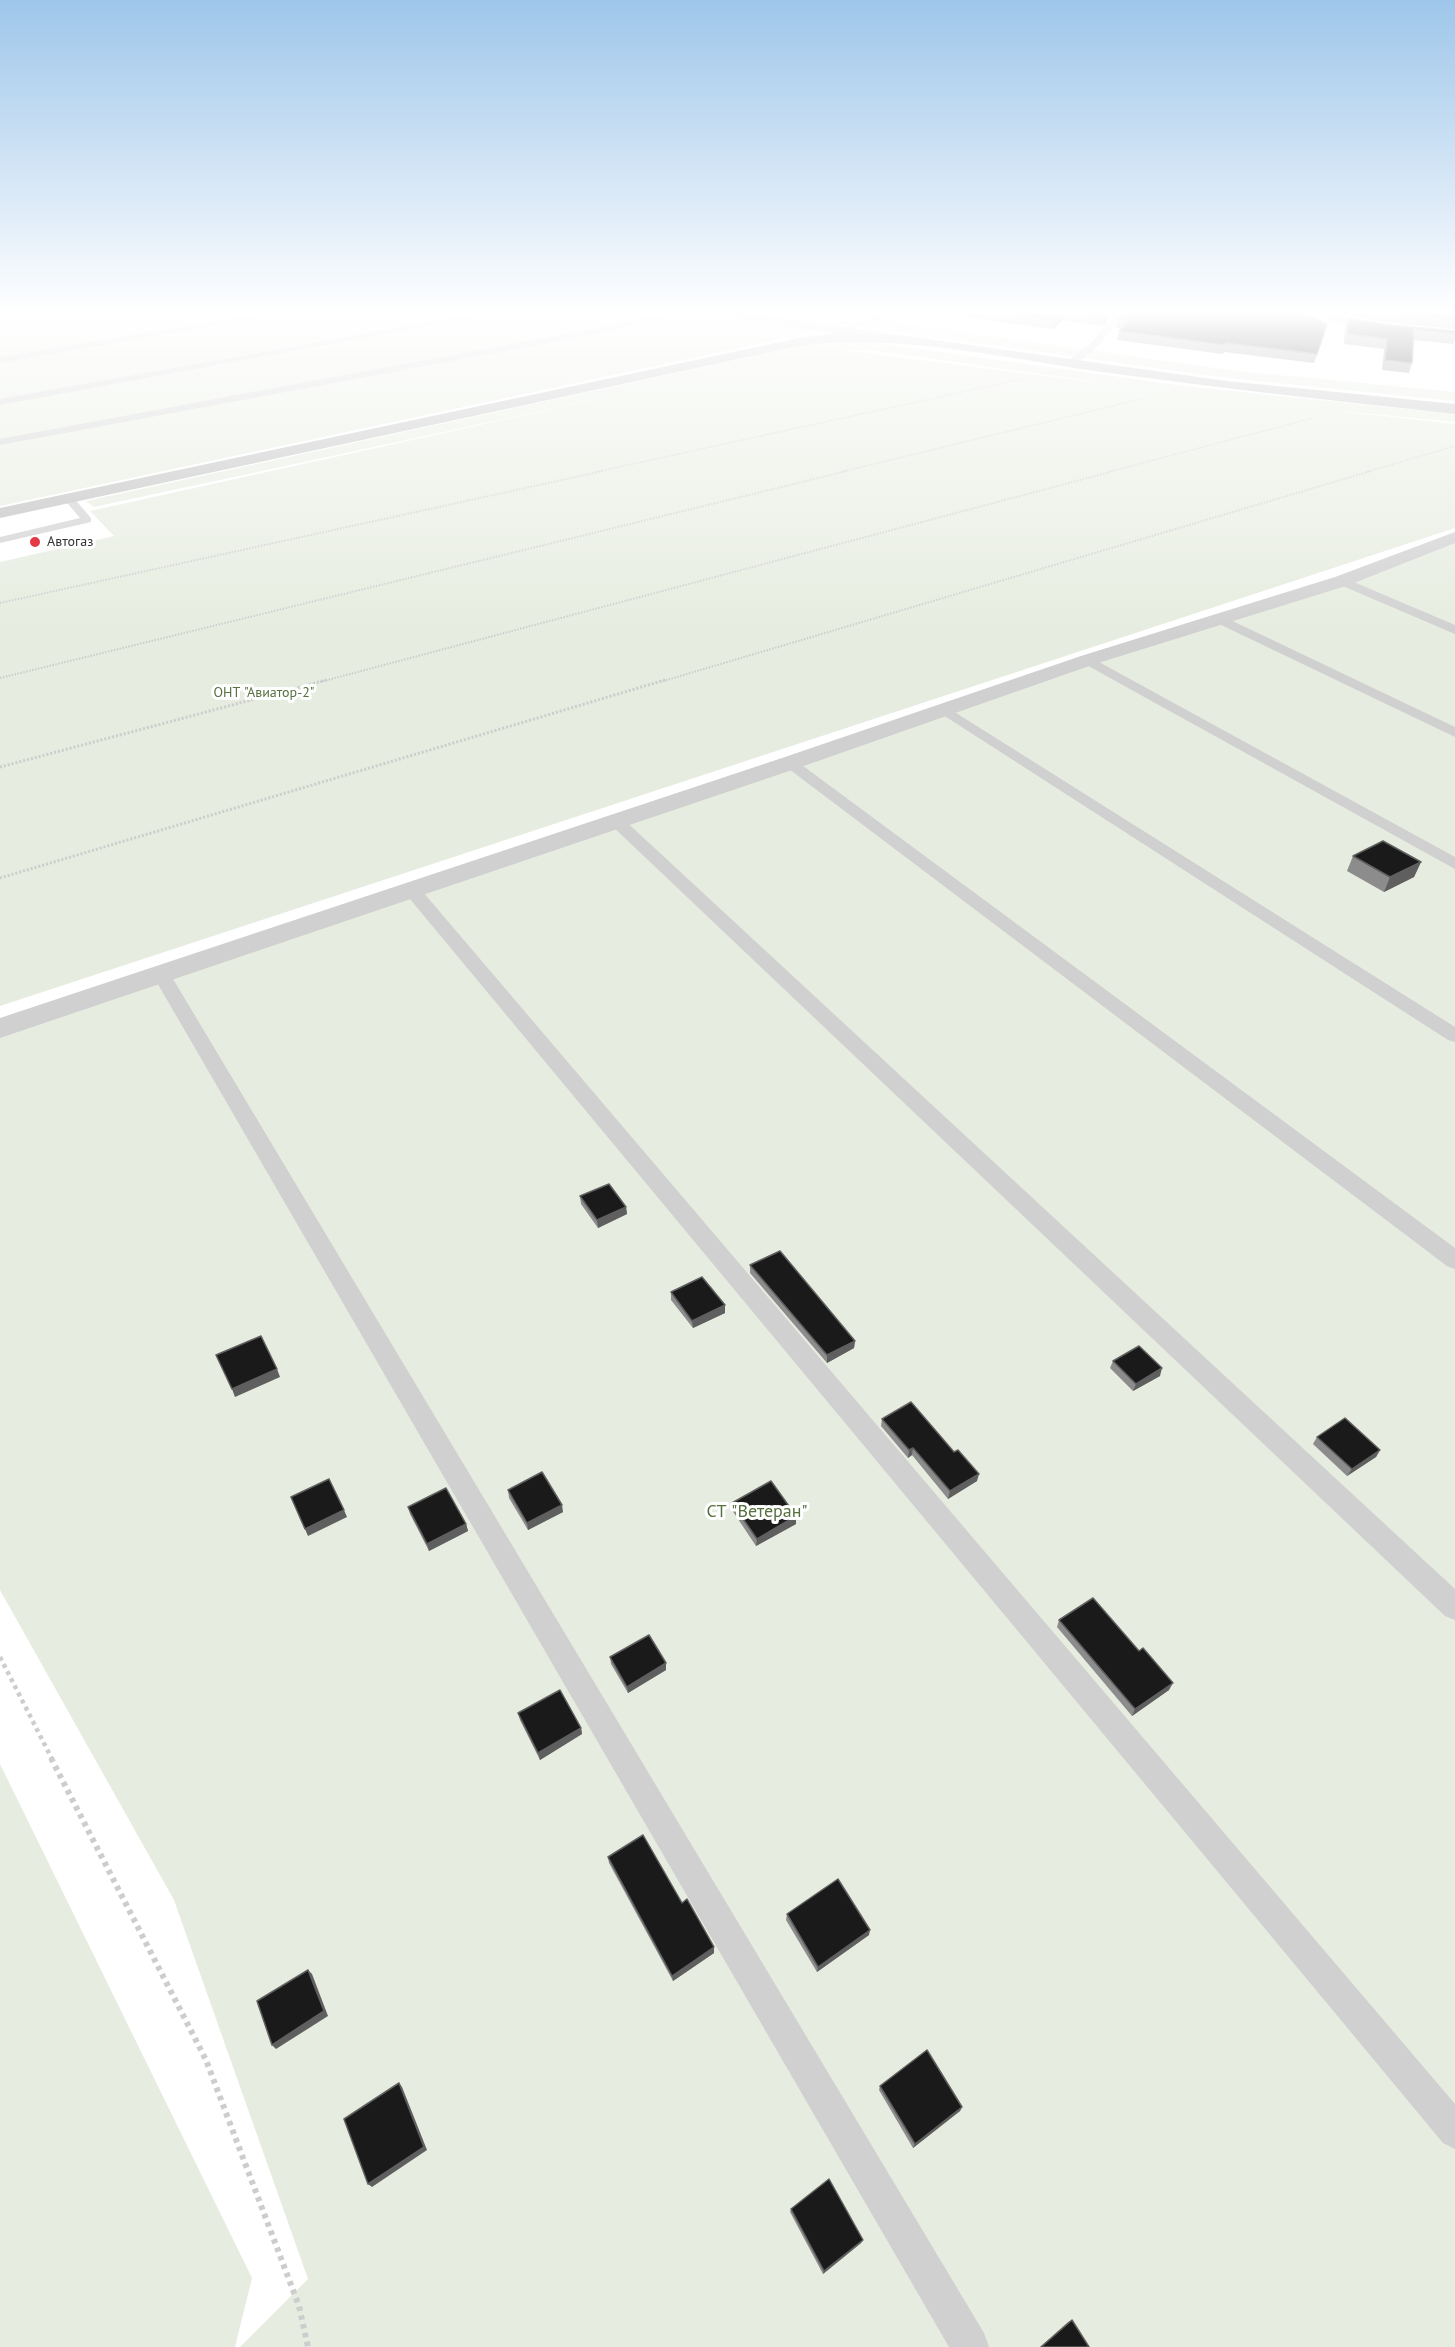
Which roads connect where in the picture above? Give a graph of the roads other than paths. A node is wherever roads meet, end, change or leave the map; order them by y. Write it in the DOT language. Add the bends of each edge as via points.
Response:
graph roads {
  1 [pos="121,420"];
  2 [pos="436,420"];
  3 [pos="0,442"];
  4 [pos="68,498"];
  5 [pos="0,513"];
  6 [pos="0,540"];
  7 [pos="1451,542"];
  8 [pos="1342,581"];
  9 [pos="1220,619"];
  10 [pos="1455,630"];
  11 [pos="1088,660"];
  12 [pos="945,710"];
  13 [pos="1455,733"];
  14 [pos="790,763"];
  15 [pos="615,820"];
  16 [pos="1455,864"];
  17 [pos="411,889"];
  18 [pos="161,974"];
  19 [pos="0,1028"];
  20 [pos="1455,1035"];
  21 [pos="1455,1260"];
  22 [pos="1455,1606"];
  23 [pos="1455,2131"];
  24 [pos="970,2347"];
  1 -- 3 [label="lane"];
  2 -- 4 [label="street"];
  4 -- 5 [label="street"];
  4 -- 6 [label="lane" via="87,520"];
  7 -- 8 [label="street"];
  8 -- 9 [label="street"];
  8 -- 10 [label="lane"];
  9 -- 11 [label="street"];
  9 -- 13 [label="lane"];
  11 -- 12 [label="street"];
  11 -- 16 [label="lane"];
  12 -- 14 [label="street"];
  12 -- 20 [label="lane"];
  14 -- 15 [label="street"];
  14 -- 21 [label="lane"];
  15 -- 17 [label="street"];
  15 -- 22 [label="lane"];
  17 -- 18 [label="street"];
  17 -- 23 [label="lane"];
  18 -- 19 [label="street"];
  18 -- 24 [label="lane"];
}
